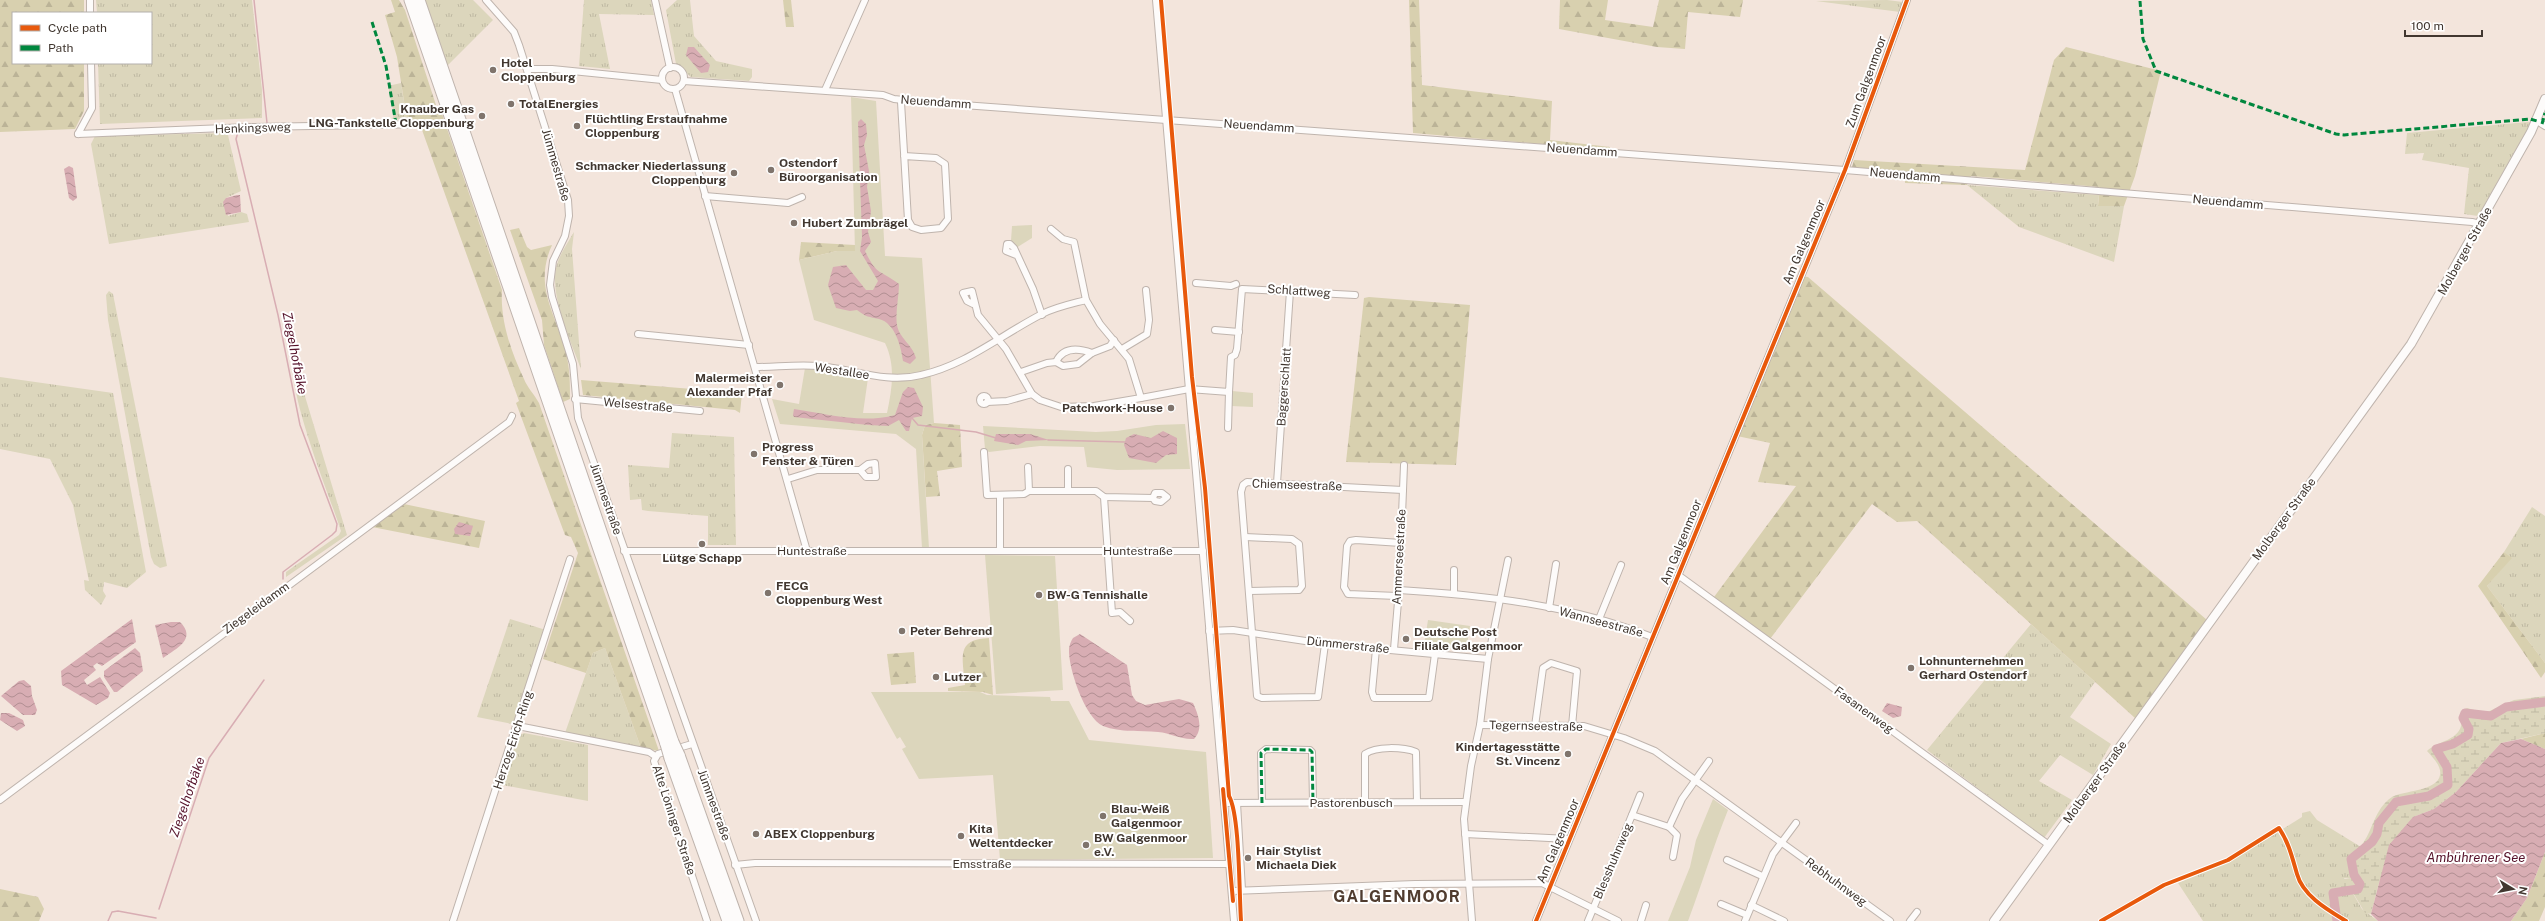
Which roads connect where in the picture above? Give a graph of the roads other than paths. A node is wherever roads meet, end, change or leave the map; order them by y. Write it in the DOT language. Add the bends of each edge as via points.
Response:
graph roads {
  1 [pos="90,0"];
  2 [pos="410,0"];
  3 [pos="419,0"];
  4 [pos="486,0"];
  5 [pos="655,0"];
  6 [pos="866,0"];
  7 [pos="1156,0"];
  8 [pos="1907,0"];
  9 [pos="90,12"];
  10 [pos="91,64"];
  11 [pos="670,68"];
  12 [pos="528,69"];
  13 [pos="662,80"];
  14 [pos="684,81"];
  15 [pos="675,89"];
  16 [pos="825,90"];
  17 [pos="2545,99"];
  18 [pos="901,100"];
  19 [pos="1166,119"];
  20 [pos="2537,122"];
  21 [pos="427,124"];
  22 [pos="2545,126"];
  23 [pos="904,156"];
  24 [pos="1845,170"];
  25 [pos="705,196"];
  26 [pos="802,196"];
  27 [pos="2480,224"];
  28 [pos="1050,229"];
  29 [pos="1016,255"];
  30 [pos="1196,283"];
  31 [pos="1236,284"];
  32 [pos="1146,290"];
  33 [pos="1290,290"];
  34 [pos="1355,295"];
  35 [pos="1086,300"];
  36 [pos="973,304"];
  37 [pos="1042,315"];
  38 [pos="1214,330"];
  39 [pos="1239,332"];
  40 [pos="638,334"];
  41 [pos="999,340"];
  42 [pos="1114,340"];
  43 [pos="749,345"];
  44 [pos="541,347"];
  45 [pos="1122,349"];
  46 [pos="1092,353"];
  47 [pos="1056,362"];
  48 [pos="755,367"];
  49 [pos="1021,372"];
  50 [pos="548,380"];
  51 [pos="1189,389"];
  52 [pos="1229,392"];
  53 [pos="1032,394"];
  54 [pos="1141,398"];
  55 [pos="575,399"];
  56 [pos="987,402"];
  57 [pos="700,411"];
  58 [pos="512,416"];
  59 [pos="1228,428"];
  60 [pos="984,452"];
  61 [pos="1028,466"];
  62 [pos="1404,466"];
  63 [pos="1068,469"];
  64 [pos="860,470"];
  65 [pos="788,479"];
  66 [pos="1277,483"];
  67 [pos="1403,490"];
  68 [pos="1029,491"];
  69 [pos="1068,491"];
  70 [pos="1000,495"];
  71 [pos="1104,497"];
  72 [pos="1153,498"];
  73 [pos="1245,537"];
  74 [pos="1401,543"];
  75 [pos="624,551"];
  76 [pos="807,551"];
  77 [pos="1000,551"];
  78 [pos="1107,551"];
  79 [pos="1203,552"];
  80 [pos="570,559"];
  81 [pos="1508,560"];
  82 [pos="1556,564"];
  83 [pos="1621,565"];
  84 [pos="1454,570"];
  85 [pos="1678,576"];
  86 [pos="1250,591"];
  87 [pos="1398,593"];
  88 [pos="1454,594"];
  89 [pos="1499,599"];
  90 [pos="1549,608"];
  91 [pos="1599,619"];
  92 [pos="1130,621"];
  93 [pos="1209,631"];
  94 [pos="1252,632"];
  95 [pos="1652,637"];
  96 [pos="1325,644"];
  97 [pos="1376,649"];
  98 [pos="1394,649"];
  99 [pos="1435,654"];
  100 [pos="1488,659"];
  101 [pos="1480,725"];
  102 [pos="518,726"];
  103 [pos="1535,726"];
  104 [pos="1572,726"];
  105 [pos="1614,735"];
  106 [pos="670,743"];
  107 [pos="692,744"];
  108 [pos="655,756"];
  109 [pos="674,757"];
  110 [pos="1709,761"];
  111 [pos="1695,780"];
  112 [pos="1640,795"];
  113 [pos="0,800"];
  114 [pos="1314,802"];
  115 [pos="1417,802"];
  116 [pos="1465,802"];
  117 [pos="1224,803"];
  118 [pos="1237,803"];
  119 [pos="1262,803"];
  120 [pos="1365,803"];
  121 [pos="1632,815"];
  122 [pos="1796,823"];
  123 [pos="1669,827"];
  124 [pos="1465,834"];
  125 [pos="1569,839"];
  126 [pos="1781,842"];
  127 [pos="2049,845"];
  128 [pos="1673,857"];
  129 [pos="1727,860"];
  130 [pos="1230,864"];
  131 [pos="735,865"];
  132 [pos="1762,876"];
  133 [pos="1469,884"];
  134 [pos="1550,886"];
  135 [pos="1242,890"];
  136 [pos="1232,891"];
  137 [pos="1721,904"];
  138 [pos="1646,905"];
  139 [pos="1751,905"];
  140 [pos="1594,907"];
  141 [pos="1916,912"];
  142 [pos="1746,918"];
  143 [pos="453,921"];
  144 [pos="707,921"];
  145 [pos="728,921"];
  146 [pos="738,921"];
  147 [pos="756,921"];
  148 [pos="1234,921"];
  149 [pos="1472,921"];
  150 [pos="1536,921"];
  151 [pos="1588,921"];
  152 [pos="1618,921"];
  153 [pos="1641,921"];
  154 [pos="1784,921"];
  155 [pos="1890,921"];
  156 [pos="1910,921"];
  157 [pos="1994,921"];
  1 -- 9 [label="street"];
  2 -- 106 [label="highway"];
  3 -- 50 [label="highway"];
  4 -- 12 [label="street" via="514,32"];
  5 -- 11 [label="street"];
  6 -- 16 [label="street"];
  7 -- 19 [label="street"];
  8 -- 24 [label="street, Zum Galgenmoor"];
  10 -- 21 [label="street, Henkingsweg" via="92,108 78,134 249,127"];
  11 -- 13 [label="street" via="665,71"];
  11 -- 14 [label="street" via="682,71"];
  12 -- 13 [label="street"];
  12 -- 55 [label="street, Jümmestraße" via="568,200 569,216 564,236 553,260 550,285 573,364"];
  13 -- 15 [label="street" via="665,86"];
  14 -- 15 [label="street" via="681,87"];
  14 -- 16 [label="street, Neuendamm"];
  15 -- 25 [label="street"];
  16 -- 18 [label="street, Neuendamm" via="883,95"];
  17 -- 20 [label="main road, Molberger Straße"];
  18 -- 19 [label="street, Neuendamm"];
  18 -- 23 [label="street"];
  19 -- 24 [label="street, Neuendamm"];
  19 -- 51 [label="street"];
  20 -- 22 [label="street"];
  20 -- 27 [label="main road, Molberger Straße"];
  23 -- 23 [label="street" via="908,220 912,226 921,230 941,228 948,219 945,164 936,158"];
  24 -- 27 [label="street, Neuendamm"];
  24 -- 85 [label="street, Am Galgenmoor"];
  25 -- 26 [label="street" via="788,203"];
  25 -- 43 [label="street"];
  27 -- 127 [label="main road, Molberger Straße" via="2411,344"];
  28 -- 35 [label="street" via="1063,239 1074,242"];
  29 -- 37 [label="street" via="1033,289"];
  30 -- 31 [label="street" via="1232,286"];
  32 -- 45 [label="street" via="1149,320 1147,334"];
  33 -- 34 [label="street, Schlattweg"];
  33 -- 39 [label="street, Schlattweg" via="1242,289"];
  33 -- 66 [label="street, Baggerschlatt"];
  35 -- 37 [label="street, Westallee"];
  35 -- 42 [label="street" via="1100,324"];
  36 -- 41 [label="street" via="978,315"];
  37 -- 41 [label="street, Westallee"];
  38 -- 39 [label="street"];
  39 -- 52 [label="street" via="1238,349 1231,357"];
  40 -- 43 [label="street"];
  41 -- 48 [label="street, Westallee" via="948,367 904,378 862,375 820,366"];
  41 -- 49 [label="street"];
  42 -- 45 [label="street"];
  42 -- 46 [label="street" via="1110,346"];
  43 -- 48 [label="street"];
  44 -- 50 [label="highway" via="548,369"];
  45 -- 54 [label="street" via="1134,372"];
  46 -- 47 [label="street" via="1086,360 1072,366 1063,366"];
  46 -- 47 [label="street" via="1071,350 1060,355"];
  47 -- 49 [label="street"];
  48 -- 65 [label="street"];
  49 -- 53 [label="street"];
  50 -- 106 [label="highway"];
  51 -- 52 [label="street"];
  51 -- 54 [label="street"];
  51 -- 79 [label="street"];
  52 -- 59 [label="street"];
  53 -- 54 [label="street" via="1050,405 1061,407 1094,406"];
  53 -- 56 [label="street" via="1007,401"];
  55 -- 57 [label="street, Welsestraße"];
  55 -- 75 [label="street, Jümmestraße" via="578,418"];
  58 -- 113 [label="street, Ziegeleidamm" via="509,422"];
  60 -- 70 [label="street" via="987,495"];
  61 -- 68 [label="street"];
  62 -- 67 [label="street, Ammerseestraße"];
  63 -- 69 [label="street"];
  64 -- 65 [label="street" via="817,470"];
  65 -- 76 [label="street"];
  66 -- 67 [label="street, Chiemseestraße"];
  66 -- 73 [label="street, Chiemseestraße" via="1247,482 1243,485 1240,492"];
  67 -- 74 [label="street, Ammerseestraße"];
  68 -- 69 [label="street"];
  68 -- 70 [label="street" via="1024,494"];
  69 -- 71 [label="street" via="1096,491"];
  70 -- 77 [label="street"];
  71 -- 72 [label="street"];
  71 -- 78 [label="street"];
  73 -- 86 [label="street, Chiemseestraße"];
  73 -- 86 [label="street" via="1292,539 1298,544 1299,551 1302,586 1299,590"];
  74 -- 87 [label="street, Ammerseestraße"];
  74 -- 87 [label="street, Wannseestraße" via="1350,541 1347,546 1344,588 1348,594"];
  75 -- 76 [label="street, Huntestraße"];
  75 -- 107 [label="street, Jümmestraße"];
  76 -- 77 [label="street, Huntestraße"];
  77 -- 78 [label="street, Huntestraße"];
  78 -- 79 [label="street, Huntestraße"];
  78 -- 92 [label="street" via="1112,613 1120,612"];
  79 -- 93 [label="street"];
  80 -- 102 [label="street, Herzog-Erich-Ring"];
  81 -- 89 [label="street"];
  82 -- 90 [label="street, Wannseestraße"];
  83 -- 91 [label="street"];
  84 -- 88 [label="street"];
  85 -- 95 [label="street, Am Galgenmoor"];
  85 -- 127 [label="street, Fasanenweg"];
  86 -- 94 [label="street, Chiemseestraße"];
  87 -- 88 [label="street, Wannseestraße"];
  87 -- 98 [label="street, Ammerseestraße"];
  88 -- 89 [label="street, Wannseestraße"];
  89 -- 90 [label="street, Wannseestraße"];
  89 -- 100 [label="street"];
  90 -- 91 [label="street, Wannseestraße"];
  91 -- 95 [label="street, Wannseestraße"];
  93 -- 94 [label="street, Dümmerstraße"];
  93 -- 117 [label="street"];
  94 -- 96 [label="street, Dümmerstraße"];
  94 -- 96 [label="street, Chiemseestraße" via="1256,691 1257,696 1262,698 1318,697"];
  95 -- 105 [label="street, Am Galgenmoor"];
  96 -- 97 [label="street, Dümmerstraße"];
  97 -- 98 [label="street, Dümmerstraße"];
  97 -- 99 [label="street" via="1372,692 1374,698 1383,699 1429,698"];
  98 -- 99 [label="street, Dümmerstraße"];
  99 -- 100 [label="street, Dümmerstraße"];
  100 -- 101 [label="street"];
  101 -- 103 [label="street, Tegernseestraße"];
  101 -- 116 [label="street"];
  102 -- 108 [label="street" via="649,752"];
  102 -- 143 [label="street, Herzog-Erich-Ring"];
  103 -- 104 [label="street, Tegernseestraße"];
  103 -- 104 [label="street" via="1543,668 1551,663 1577,671"];
  104 -- 105 [label="street, Tegernseestraße" via="1592,728"];
  105 -- 111 [label="street, Rebhuhnweg" via="1655,751"];
  105 -- 125 [label="street, Am Galgenmoor"];
  106 -- 109 [label="highway, bridge"];
  107 -- 108 [label="street, Alte Löninger Straße"];
  107 -- 131 [label="street, Jümmestraße"];
  108 -- 144 [label="street, Alte Löninger Straße" via="655,766"];
  109 -- 145 [label="highway"];
  109 -- 146 [label="highway"];
  110 -- 111 [label="street"];
  111 -- 123 [label="street" via="1682,799"];
  111 -- 126 [label="street, Rebhuhnweg"];
  112 -- 121 [label="street, Blesshuhnweg"];
  114 -- 119 [label="street, Pastorenbusch"];
  114 -- 119 [label="street" via="1312,752 1266,749 1261,753"];
  114 -- 120 [label="street, Pastorenbusch"];
  115 -- 116 [label="street, Pastorenbusch"];
  115 -- 120 [label="street, Pastorenbusch"];
  115 -- 120 [label="street" via="1416,752 1383,749 1370,750 1365,754"];
  116 -- 124 [label="street"];
  117 -- 118 [label="street, Pastorenbusch"];
  117 -- 130 [label="street"];
  118 -- 119 [label="street, Pastorenbusch"];
  118 -- 135 [label="street"];
  121 -- 123 [label="street, Blesshuhnweg"];
  121 -- 140 [label="street, Blesshuhnweg"];
  122 -- 126 [label="street"];
  123 -- 128 [label="street" via="1677,835"];
  124 -- 125 [label="street"];
  124 -- 133 [label="street"];
  125 -- 134 [label="street, Am Galgenmoor"];
  126 -- 132 [label="street"];
  126 -- 155 [label="street, Rebhuhnweg"];
  127 -- 157 [label="main road, Molberger Straße"];
  129 -- 132 [label="street"];
  130 -- 131 [label="street, Emsstraße"];
  130 -- 136 [label="street"];
  131 -- 147 [label="street, Jümmestraße"];
  132 -- 139 [label="street"];
  133 -- 134 [label="street" via="1542,883"];
  133 -- 135 [label="street"];
  133 -- 149 [label="street"];
  134 -- 140 [label="street"];
  134 -- 150 [label="street, Am Galgenmoor"];
  135 -- 136 [label="street"];
  136 -- 148 [label="street"];
  137 -- 142 [label="street"];
  138 -- 153 [label="street"];
  139 -- 142 [label="street"];
  139 -- 154 [label="street"];
  140 -- 151 [label="street, Blesshuhnweg"];
  140 -- 152 [label="street"];
  141 -- 156 [label="street"];
}
